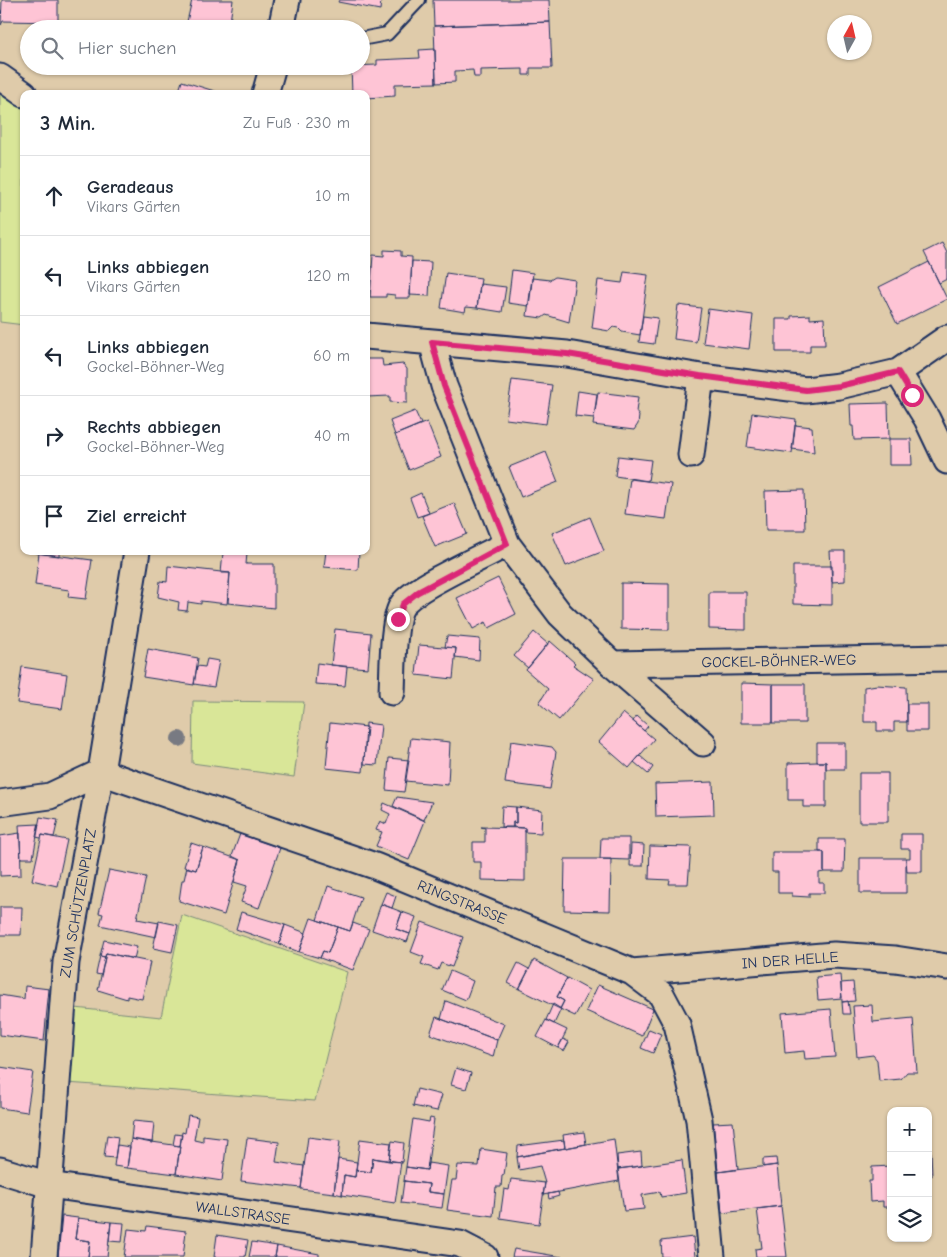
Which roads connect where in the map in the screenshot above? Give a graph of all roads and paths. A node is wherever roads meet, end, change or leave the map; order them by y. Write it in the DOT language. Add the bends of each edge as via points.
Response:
graph roads {
  1 [pos="287,0"];
  2 [pos="419,0"];
  3 [pos="282,20"];
  4 [pos="370,37"];
  5 [pos="270,75"];
  6 [pos="0,77"];
  7 [pos="266,90"];
  8 [pos="20,91"];
  9 [pos="370,336"];
  10 [pos="947,338"];
  11 [pos="432,342"];
  12 [pos="898,372"];
  13 [pos="700,376"];
  14 [pos="691,455"];
  15 [pos="947,461"];
  16 [pos="507,544"];
  17 [pos="136,555"];
  18 [pos="947,658"];
  19 [pos="612,664"];
  20 [pos="392,692"];
  21 [pos="704,743"];
  22 [pos="101,772"];
  23 [pos="0,803"];
  24 [pos="947,968"];
  25 [pos="632,972"];
  26 [pos="0,1170"];
  27 [pos="49,1185"];
  28 [pos="44,1257"];
  29 [pos="485,1257"];
  30 [pos="712,1257"];
  1 -- 3 [label="street"];
  2 -- 4 [label="lane" via="387,34"];
  5 -- 7 [label="street"];
  6 -- 8 [label="street"];
  9 -- 11 [label="street"];
  10 -- 12 [label="street"];
  11 -- 13 [label="street" via="567,354"];
  11 -- 16 [label="street" via="444,386"];
  12 -- 13 [label="street" via="806,390"];
  12 -- 15 [label="street"];
  13 -- 14 [label="street"];
  16 -- 19 [label="street" via="560,614"];
  16 -- 20 [label="street" via="418,592 403,604 396,634"];
  17 -- 22 [label="street, ZUM SCHÜTZENPLATZ"];
  18 -- 19 [label="street, GOCKEL-BÖHNER-WEG"];
  19 -- 21 [label="street"];
  22 -- 23 [label="street" via="50,796"];
  22 -- 25 [label="street, RINGSTRASSE" via="375,866"];
  22 -- 27 [label="street, ZUM SCHÜTZENPLATZ" via="66,962"];
  24 -- 25 [label="street, IN DER HELLE" via="895,959 834,955"];
  25 -- 30 [label="street, RINGSTRASSE" via="661,994 677,1024 699,1120"];
  26 -- 27 [label="street, WALLSTRASSE"];
  27 -- 28 [label="street, ZUM SCHÜTZENPLATZ"];
  27 -- 29 [label="street, WALLSTRASSE" via="460,1244"];
}
